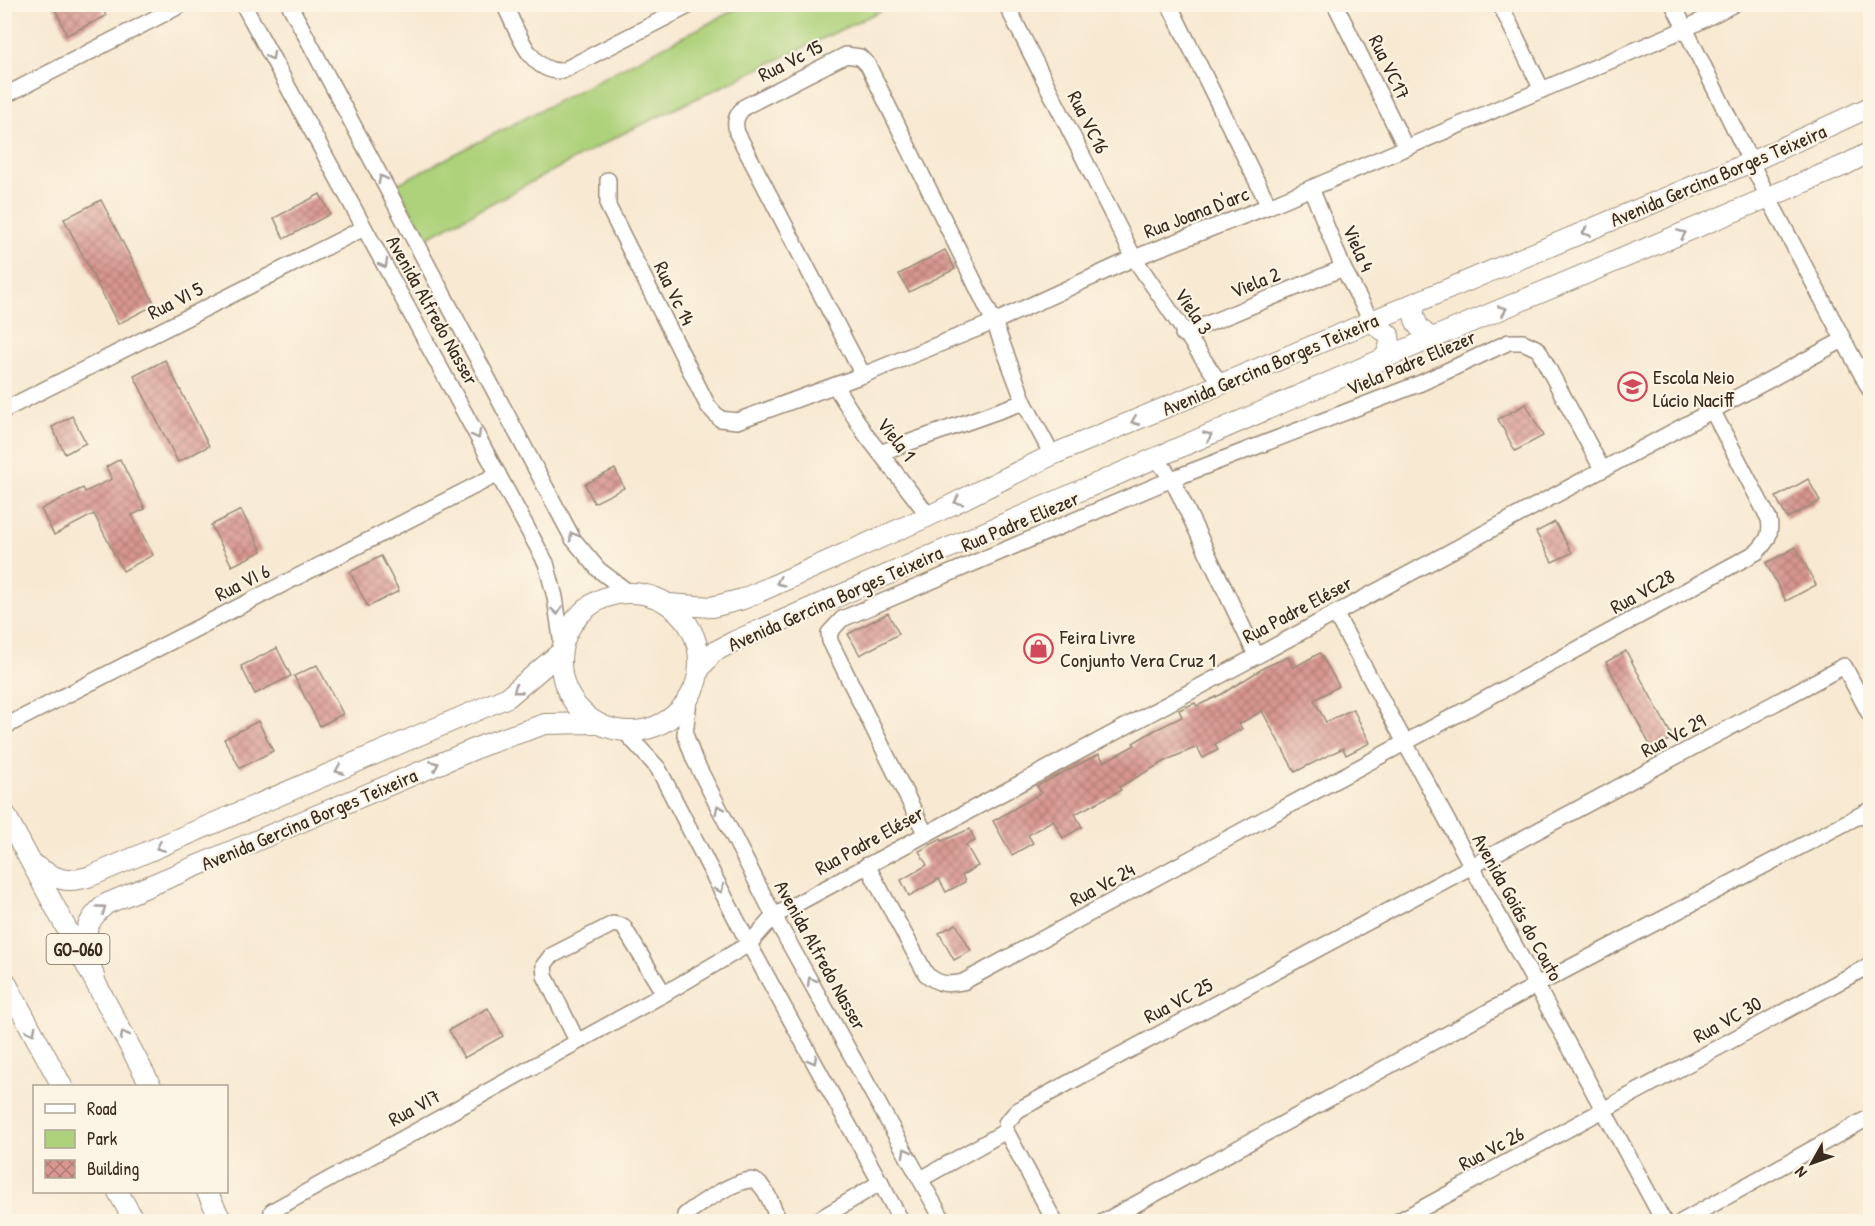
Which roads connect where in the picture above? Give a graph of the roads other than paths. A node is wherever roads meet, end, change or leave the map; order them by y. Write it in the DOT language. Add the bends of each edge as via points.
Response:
graph roads {
  1 [pos="183,4"];
  2 [pos="243,4"];
  3 [pos="289,4"];
  4 [pos="504,4"];
  5 [pos="692,4"];
  6 [pos="1006,4"];
  7 [pos="1169,4"];
  8 [pos="1335,4"];
  9 [pos="1500,4"];
  10 [pos="1672,4"];
  11 [pos="1734,4"];
  12 [pos="671,9"];
  13 [pos="1685,30"];
  14 [pos="1542,90"];
  15 [pos="4,96"];
  16 [pos="1870,107"];
  17 [pos="1406,148"];
  18 [pos="1870,152"];
  19 [pos="1751,162"];
  20 [pos="608,180"];
  21 [pos="1311,189"];
  22 [pos="1768,197"];
  23 [pos="1269,206"];
  24 [pos="364,228"];
  25 [pos="1134,258"];
  26 [pos="1342,268"];
  27 [pos="1415,303"];
  28 [pos="994,322"];
  29 [pos="1372,322"];
  30 [pos="1183,334"];
  31 [pos="1434,339"];
  32 [pos="1843,340"];
  33 [pos="1385,358"];
  34 [pos="863,375"];
  35 [pos="835,386"];
  36 [pos="1221,386"];
  37 [pos="1870,390"];
  38 [pos="1024,402"];
  39 [pos="4,410"];
  40 [pos="1712,410"];
  41 [pos="720,419"];
  42 [pos="882,452"];
  43 [pos="1052,454"];
  44 [pos="1156,458"];
  45 [pos="1602,470"];
  46 [pos="498,474"];
  47 [pos="1172,479"];
  48 [pos="929,516"];
  49 [pos="628,592"];
  50 [pos="668,604"];
  51 [pos="1335,613"];
  52 [pos="562,648"];
  53 [pos="1256,656"];
  54 [pos="699,670"];
  55 [pos="689,700"];
  56 [pos="1870,715"];
  57 [pos="595,723"];
  58 [pos="4,727"];
  59 [pos="625,732"];
  60 [pos="1406,744"];
  61 [pos="1870,810"];
  62 [pos="4,812"];
  63 [pos="925,833"];
  64 [pos="32,864"];
  65 [pos="867,864"];
  66 [pos="1472,867"];
  67 [pos="774,916"];
  68 [pos="749,944"];
  69 [pos="1870,965"];
  70 [pos="4,979"];
  71 [pos="95,980"];
  72 [pos="1537,985"];
  73 [pos="664,994"];
  74 [pos="577,1041"];
  75 [pos="61,1085"];
  76 [pos="150,1085"];
  77 [pos="1604,1111"];
  78 [pos="1870,1117"];
  79 [pos="1006,1131"];
  80 [pos="921,1179"];
  81 [pos="881,1182"];
  82 [pos="119,1193"];
  83 [pos="208,1193"];
  84 [pos="275,1216"];
  85 [pos="135,1221"];
  86 [pos="222,1221"];
  87 [pos="685,1221"];
  88 [pos="779,1221"];
  89 [pos="815,1221"];
  90 [pos="902,1221"];
  91 [pos="944,1221"];
  92 [pos="1055,1221"];
  93 [pos="1103,1221"];
  94 [pos="1397,1221"];
  95 [pos="1664,1221"];
  96 [pos="1681,1221"];
  1 -- 15 [label="street"];
  2 -- 24 [label="street, Avenida Alfredo Nasser, one-way"];
  49 -- 3 [label="street, Avenida Alfredo Nasser, one-way" via="599,570 573,539"];
  4 -- 12 [label="street" via="531,56 550,72 562,72"];
  5 -- 12 [label="street"];
  6 -- 25 [label="street, Rua VC16"];
  7 -- 23 [label="street"];
  8 -- 17 [label="street, Rua VC17"];
  9 -- 14 [label="street"];
  10 -- 13 [label="street"];
  11 -- 13 [label="street, Rua Joana D'arc"];
  13 -- 14 [label="street, Rua Joana D'arc"];
  13 -- 19 [label="street"];
  14 -- 17 [label="street, Rua Joana D'arc"];
  16 -- 19 [label="main road, Avenida Gercina Borges Teixeira"];
  17 -- 21 [label="street, Rua Joana D'arc"];
  18 -- 22 [label="main road, Avenida Gercina Borges Teixeira"];
  19 -- 22 [label="street"];
  19 -- 27 [label="main road, Avenida Gercina Borges Teixeira, one-way"];
  20 -- 41 [label="street, Rua Vc 14" via="608,206 708,406"];
  21 -- 23 [label="street, Rua Joana D'arc"];
  21 -- 26 [label="street, Viela 4"];
  31 -- 22 [label="main road, Avenida Gercina Borges Teixeira, one-way"];
  22 -- 32 [label="street"];
  23 -- 25 [label="street, Rua Joana D'arc"];
  24 -- 39 [label="street, Rua VI 5"];
  24 -- 46 [label="street, Avenida Alfredo Nasser, one-way"];
  25 -- 28 [label="street, Rua Joana D'arc"];
  25 -- 30 [label="street, Viela 3"];
  26 -- 29 [label="street, Viela 4"];
  26 -- 30 [label="street, Viela 2"];
  27 -- 29 [label="main road, Avenida Gercina Borges Teixeira"];
  27 -- 31 [label="main road" via="1416,324"];
  28 -- 34 [label="street, Rua Joana D'arc"];
  28 -- 34 [label="street, Rua Vc 15" via="868,65 860,57 846,55 744,107 735,123"];
  28 -- 38 [label="street"];
  29 -- 33 [label="main road" via="1389,335"];
  29 -- 36 [label="main road, Avenida Gercina Borges Teixeira"];
  30 -- 36 [label="street, Viela 3"];
  31 -- 33 [label="main road, Avenida Gercina Borges Teixeira"];
  32 -- 37 [label="street"];
  32 -- 40 [label="street, Rua Padre Eléser"];
  44 -- 33 [label="main road, Avenida Gercina Borges Teixeira, one-way"];
  34 -- 35 [label="street, Rua Joana D'arc"];
  35 -- 41 [label="street, Rua Joana D'arc" via="737,421"];
  35 -- 42 [label="street, Viela 1" via="866,435"];
  36 -- 43 [label="main road, Avenida Gercina Borges Teixeira, one-way"];
  38 -- 42 [label="street"];
  38 -- 43 [label="street"];
  40 -- 45 [label="street, Rua Padre Eléser"];
  40 -- 60 [label="street, Rua VC28" via="1769,519 1771,531 1766,542 1756,552"];
  42 -- 48 [label="street, Viela 1"];
  43 -- 48 [label="main road, Avenida Gercina Borges Teixeira, one-way"];
  44 -- 47 [label="street"];
  44 -- 54 [label="main road, Avenida Gercina Borges Teixeira" via="735,641 712,653"];
  45 -- 47 [label="street, Viela Padre Eliezer" via="1538,349 1523,342 1509,342 1421,383"];
  45 -- 51 [label="street, Rua Padre Eléser"];
  46 -- 52 [label="street, Avenida Alfredo Nasser, one-way" via="546,563"];
  46 -- 58 [label="street, Rua VI 6"];
  47 -- 53 [label="street"];
  47 -- 63 [label="street, Rua Padre Eliezer" via="842,619 828,633"];
  48 -- 50 [label="main road, Avenida Gercina Borges Teixeira, one-way" via="743,599 712,607"];
  49 -- 50 [label="main road" via="649,595"];
  49 -- 52 [label="main road" via="586,607 571,624"];
  50 -- 54 [label="main road" via="693,633"];
  51 -- 53 [label="street, Rua Padre Eléser"];
  51 -- 60 [label="street, Avenida Goiás do Couto"];
  52 -- 57 [label="main road" via="561,673 567,693"];
  52 -- 64 [label="main road, Avenida Gercina Borges Teixeira, one-way" via="508,697 91,876 74,882 56,878"];
  53 -- 63 [label="street, Rua Padre Eléser"];
  54 -- 55 [label="main road"];
  55 -- 59 [label="main road" via="662,724 644,731"];
  67 -- 55 [label="street, Avenida Alfredo Nasser, one-way" via="694,759 685,734"];
  56 -- 66 [label="street, Rua Vc 29" via="1844,666"];
  57 -- 59 [label="main road"];
  71 -- 57 [label="main road, Avenida Gercina Borges Teixeira, one-way" via="85,941 88,922 106,904 484,745 545,723"];
  59 -- 68 [label="street, one-way" via="658,768"];
  60 -- 65 [label="street, Rua Vc 24" via="963,982 936,983 926,974"];
  60 -- 66 [label="street, Avenida Goiás do Couto"];
  61 -- 72 [label="street"];
  62 -- 64 [label="main road, GO-060 / GO-060"];
  63 -- 65 [label="street, Rua Padre Eléser"];
  64 -- 71 [label="main road, GO-060 / GO-060"];
  65 -- 67 [label="street, Rua Padre Eléser"];
  66 -- 72 [label="street, Avenida Goiás do Couto"];
  66 -- 79 [label="street, Rua VC 25" via="1018,1110 1006,1124"];
  67 -- 68 [label="street, Rua Padre Eléser"];
  80 -- 67 [label="street, Avenida Alfredo Nasser, one-way"];
  68 -- 73 [label="street, Rua VI7"];
  68 -- 81 [label="street, one-way"];
  69 -- 77 [label="street, Rua VC 30"];
  70 -- 75 [label="main road, one-way"];
  76 -- 71 [label="main road, GO-060 / GO-060, one-way"];
  72 -- 77 [label="street, Avenida Goiás do Couto"];
  72 -- 93 [label="street"];
  73 -- 74 [label="street, Rua VI7"];
  73 -- 74 [label="street" via="623,926 613,924 551,956 544,965 545,976"];
  74 -- 84 [label="street, Rua VI7"];
  77 -- 94 [label="street, Rua Vc 26"];
  77 -- 95 [label="street, Avenida Goiás do Couto"];
  78 -- 96 [label="street"];
  79 -- 80 [label="street"];
  79 -- 92 [label="street"];
  80 -- 91 [label="street, Avenida Alfredo Nasser"];
  81 -- 89 [label="street"];
  81 -- 90 [label="street"];
  82 -- 85 [label="main road"];
  83 -- 86 [label="main road"];
  87 -- 88 [label="street" via="684,1215 695,1207 744,1179 756,1182"];
}
